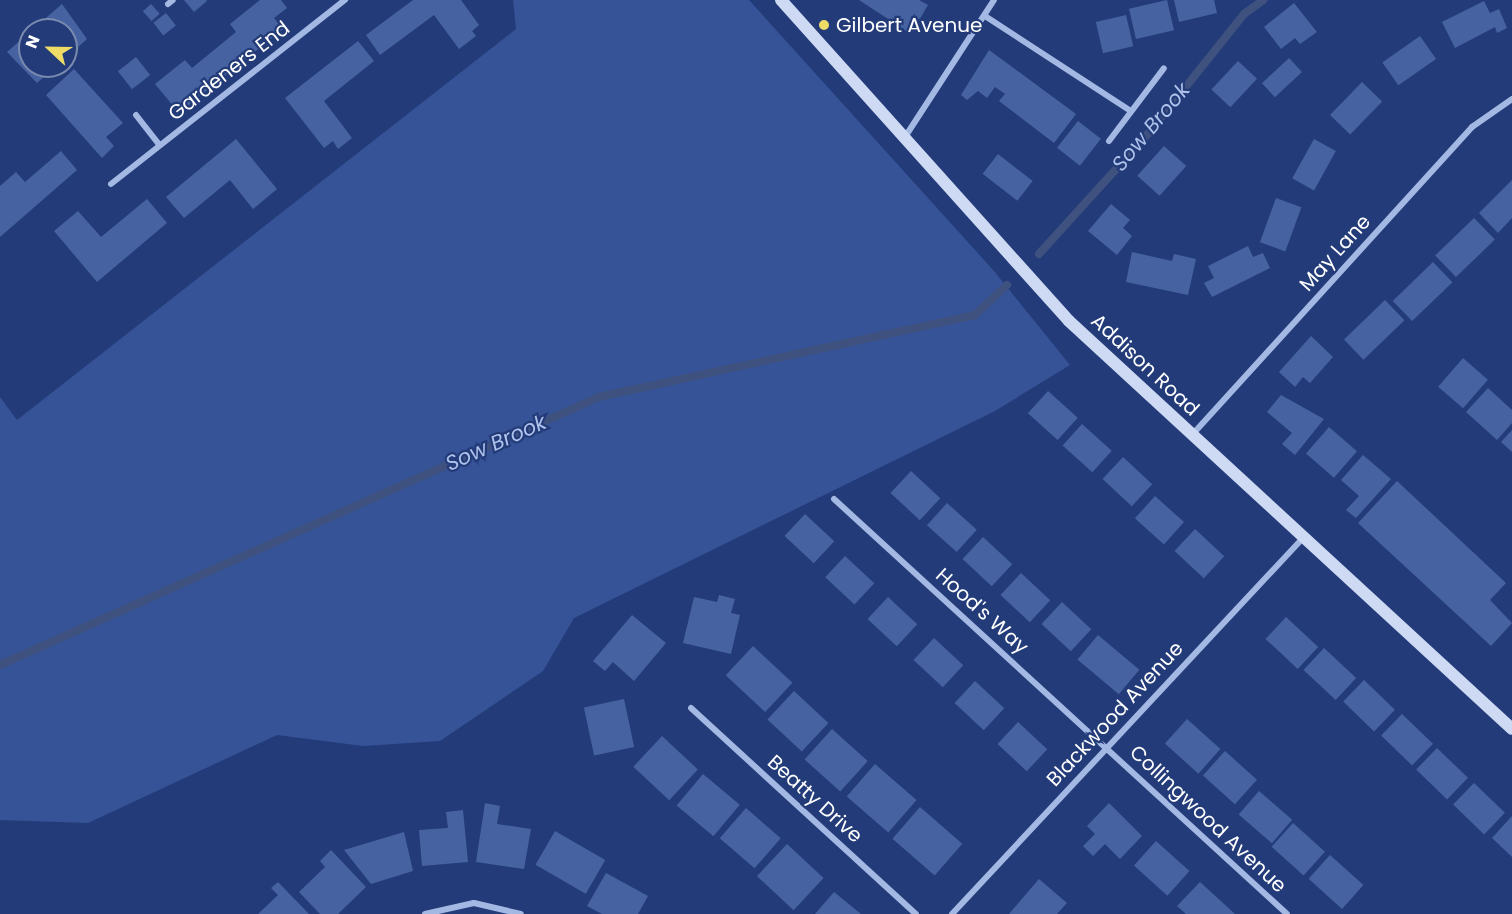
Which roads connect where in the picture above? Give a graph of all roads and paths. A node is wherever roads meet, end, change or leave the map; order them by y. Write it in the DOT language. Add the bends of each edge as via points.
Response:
graph roads {
  1 [pos="345,0"];
  2 [pos="781,0"];
  3 [pos="994,0"];
  4 [pos="985,16"];
  5 [pos="1164,68"];
  6 [pos="1512,99"];
  7 [pos="1131,111"];
  8 [pos="136,115"];
  9 [pos="905,137"];
  10 [pos="1109,141"];
  11 [pos="159,144"];
  12 [pos="111,184"];
  13 [pos="1191,436"];
  14 [pos="834,499"];
  15 [pos="1303,538"];
  16 [pos="691,708"];
  17 [pos="1512,729"];
  18 [pos="1106,748"];
  19 [pos="425,914"];
  20 [pos="521,914"];
  21 [pos="916,914"];
  22 [pos="952,914"];
  23 [pos="1287,914"];
  1 -- 11 [label="street, Gardeners End" via="239,89"];
  2 -- 9 [label="street, Addison Road"];
  3 -- 4 [label="street"];
  4 -- 7 [label="street"];
  4 -- 9 [label="street"];
  5 -- 7 [label="street"];
  6 -- 13 [label="street, May Lane" via="1472,127"];
  7 -- 10 [label="street"];
  8 -- 11 [label="street, Gardeners End"];
  9 -- 13 [label="street, Addison Road" via="1069,321"];
  11 -- 12 [label="street, Gardeners End"];
  13 -- 15 [label="street, Addison Road"];
  14 -- 18 [label="street, Hood's Way"];
  15 -- 17 [label="street, Addison Road"];
  15 -- 18 [label="street, Blackwood Avenue"];
  16 -- 21 [label="street, Beatty Drive"];
  18 -- 22 [label="street, Blackwood Avenue"];
  18 -- 23 [label="street, Collingwood Avenue"];
  19 -- 20 [label="street" via="474,903"];
}
